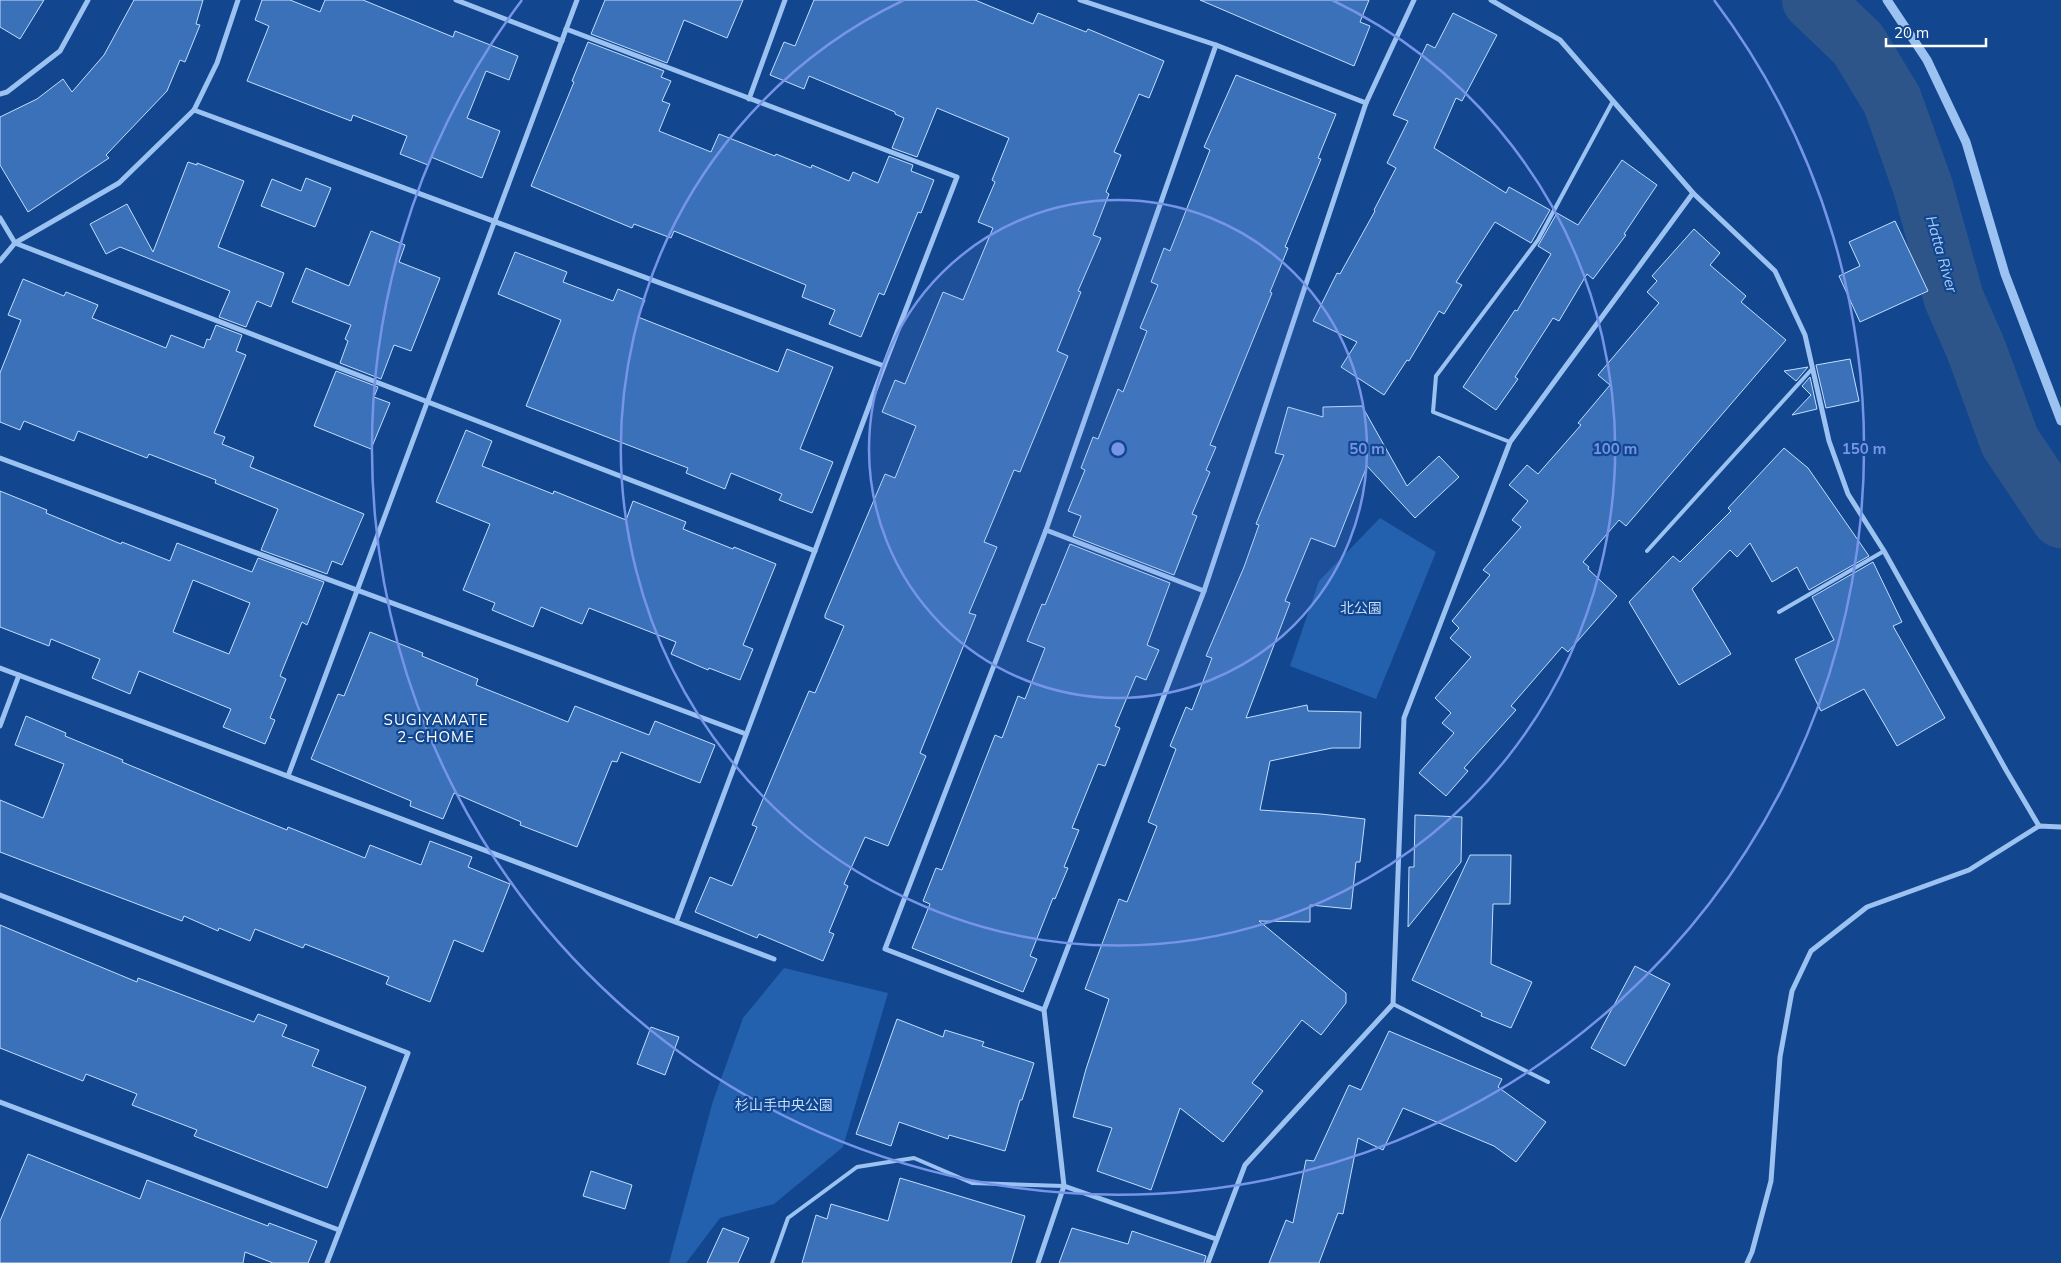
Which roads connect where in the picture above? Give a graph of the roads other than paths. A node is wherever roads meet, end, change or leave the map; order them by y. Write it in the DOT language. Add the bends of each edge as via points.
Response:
graph roads {
  1 [pos="88,0"];
  2 [pos="238,0"];
  3 [pos="456,0"];
  4 [pos="577,0"];
  5 [pos="784,0"];
  6 [pos="1080,0"];
  7 [pos="1414,0"];
  8 [pos="1491,0"];
  9 [pos="1887,0"];
  10 [pos="566,29"];
  11 [pos="562,41"];
  12 [pos="1216,45"];
  13 [pos="0,94"];
  14 [pos="749,99"];
  15 [pos="1613,102"];
  16 [pos="1366,103"];
  17 [pos="194,110"];
  18 [pos="1693,192"];
  19 [pos="0,218"];
  20 [pos="494,222"];
  21 [pos="16,243"];
  22 [pos="0,261"];
  23 [pos="884,366"];
  24 [pos="1812,368"];
  25 [pos="427,402"];
  26 [pos="2061,421"];
  27 [pos="1510,442"];
  28 [pos="0,458"];
  29 [pos="1046,530"];
  30 [pos="815,551"];
  31 [pos="1647,551"];
  32 [pos="1884,551"];
  33 [pos="357,590"];
  34 [pos="1204,591"];
  35 [pos="1779,612"];
  36 [pos="0,668"];
  37 [pos="19,675"];
  38 [pos="0,726"];
  39 [pos="746,734"];
  40 [pos="288,776"];
  41 [pos="2040,826"];
  42 [pos="2061,827"];
  43 [pos="0,895"];
  44 [pos="676,922"];
  45 [pos="774,959"];
  46 [pos="1393,1004"];
  47 [pos="1044,1010"];
  48 [pos="1548,1082"];
  49 [pos="0,1102"];
  50 [pos="1064,1186"];
  51 [pos="340,1230"];
  52 [pos="1216,1239"];
  53 [pos="327,1263"];
  54 [pos="772,1263"];
  55 [pos="1038,1263"];
  56 [pos="1208,1263"];
  57 [pos="1747,1263"];
  1 -- 13 [label="street" via="60,51"];
  2 -- 17 [label="street" via="217,63"];
  3 -- 11 [label="street"];
  4 -- 10 [label="street"];
  5 -- 14 [label="street"];
  6 -- 12 [label="street"];
  7 -- 16 [label="street"];
  8 -- 15 [label="street" via="1560,40"];
  9 -- 26 [label="street" via="1927,60 1966,142 2005,274"];
  10 -- 11 [label="street"];
  10 -- 14 [label="street"];
  11 -- 20 [label="street"];
  12 -- 16 [label="street"];
  12 -- 29 [label="street"];
  14 -- 23 [label="street" via="957,177"];
  15 -- 18 [label="street"];
  15 -- 27 [label="lane" via="1538,240 1436,376 1433,412"];
  16 -- 34 [label="street"];
  17 -- 20 [label="street"];
  17 -- 21 [label="street" via="119,183"];
  18 -- 24 [label="street" via="1775,271 1805,335"];
  18 -- 27 [label="street"];
  19 -- 21 [label="street"];
  20 -- 23 [label="street"];
  20 -- 25 [label="street"];
  21 -- 22 [label="street"];
  21 -- 25 [label="street"];
  23 -- 30 [label="street"];
  24 -- 31 [label="lane"];
  24 -- 32 [label="street" via="1829,441 1848,494"];
  25 -- 30 [label="street"];
  25 -- 33 [label="street"];
  27 -- 46 [label="street" via="1404,718"];
  28 -- 33 [label="street"];
  29 -- 34 [label="street"];
  29 -- 47 [label="street" via="885,949"];
  30 -- 39 [label="street"];
  32 -- 35 [label="lane"];
  32 -- 41 [label="street"];
  33 -- 39 [label="street"];
  33 -- 40 [label="street"];
  34 -- 47 [label="street"];
  36 -- 37 [label="street"];
  37 -- 38 [label="street"];
  37 -- 40 [label="street"];
  39 -- 44 [label="street"];
  40 -- 44 [label="street"];
  41 -- 42 [label="street"];
  41 -- 57 [label="street" via="1969,870 1867,907 1811,951 1792,991 1780,1056 1770,1181"];
  43 -- 51 [label="street" via="408,1053"];
  44 -- 45 [label="street"];
  46 -- 48 [label="lane"];
  46 -- 52 [label="street" via="1245,1165"];
  47 -- 50 [label="street"];
  49 -- 51 [label="street"];
  50 -- 52 [label="street"];
  50 -- 54 [label="lane" via="972,1184 914,1158 857,1167 788,1218"];
  50 -- 55 [label="street"];
  51 -- 53 [label="street"];
  52 -- 56 [label="street"];
}
